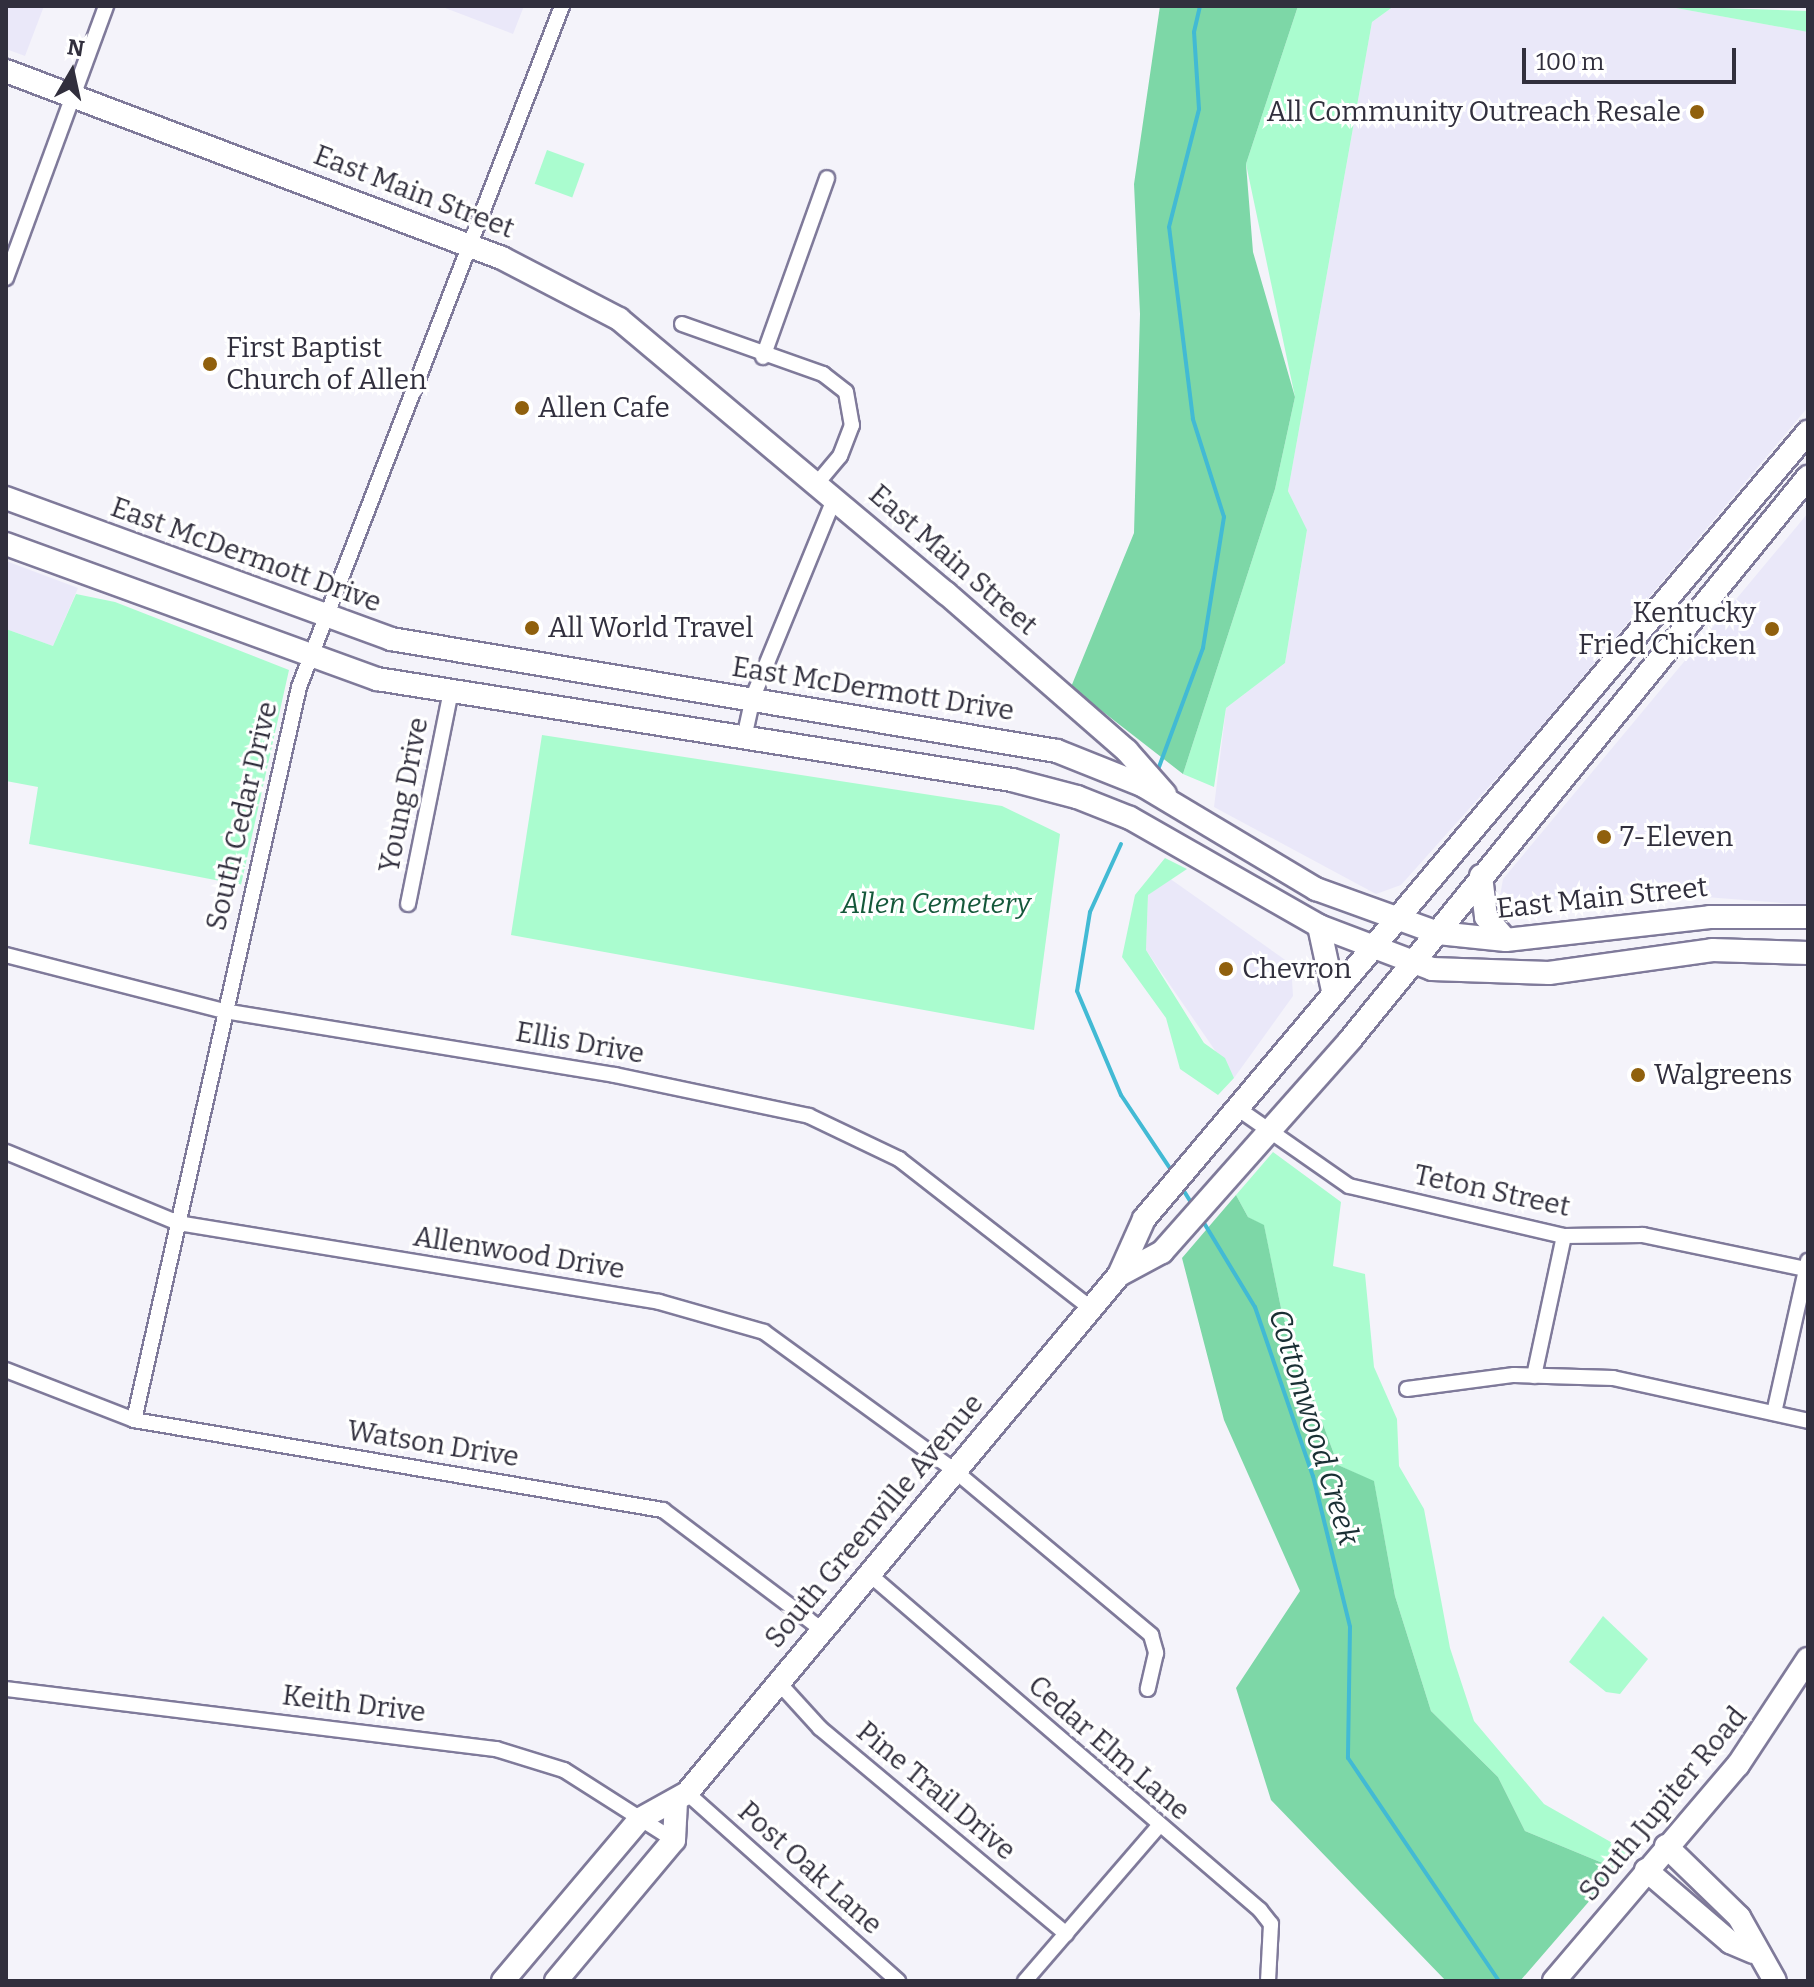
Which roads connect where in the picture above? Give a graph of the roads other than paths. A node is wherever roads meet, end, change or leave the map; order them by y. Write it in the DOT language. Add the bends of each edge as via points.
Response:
graph roads {
  1 [pos="106,6"];
  2 [pos="562,6"];
  3 [pos="6,71"];
  4 [pos="77,98"];
  5 [pos="827,178"];
  6 [pos="467,244"];
  7 [pos="6,278"];
  8 [pos="682,324"];
  9 [pos="763,357"];
  10 [pos="1808,432"];
  11 [pos="1808,477"];
  12 [pos="817,483"];
  13 [pos="835,497"];
  14 [pos="6,498"];
  15 [pos="6,544"];
  16 [pos="323,617"];
  17 [pos="310,656"];
  18 [pos="450,696"];
  19 [pos="753,697"];
  20 [pos="744,738"];
  21 [pos="1171,803"];
  22 [pos="1481,876"];
  23 [pos="408,904"];
  24 [pos="1734,915"];
  25 [pos="1808,917"];
  26 [pos="1394,922"];
  27 [pos="1319,926"];
  28 [pos="1438,933"];
  29 [pos="1506,940"];
  30 [pos="1371,948"];
  31 [pos="1735,948"];
  32 [pos="1808,953"];
  33 [pos="6,955"];
  34 [pos="1415,964"];
  35 [pos="1333,991"];
  36 [pos="224,1011"];
  37 [pos="1237,1108"];
  38 [pos="1266,1130"];
  39 [pos="6,1152"];
  40 [pos="178,1223"];
  41 [pos="1564,1236"];
  42 [pos="1807,1265"];
  43 [pos="1119,1275"];
  44 [pos="1092,1309"];
  45 [pos="6,1370"];
  46 [pos="1534,1376"];
  47 [pos="1407,1389"];
  48 [pos="1774,1413"];
  49 [pos="134,1420"];
  50 [pos="1808,1421"];
  51 [pos="955,1471"];
  52 [pos="869,1574"];
  53 [pos="822,1630"];
  54 [pos="1808,1659"];
  55 [pos="1802,1681"];
  56 [pos="778,1682"];
  57 [pos="6,1689"];
  58 [pos="1148,1689"];
  59 [pos="682,1799"];
  60 [pos="640,1819"];
  61 [pos="1159,1826"];
  62 [pos="674,1840"];
  63 [pos="1666,1846"];
  64 [pos="1646,1870"];
  65 [pos="1066,1934"];
  66 [pos="1753,1952"];
  67 [pos="503,1981"];
  68 [pos="556,1981"];
  69 [pos="898,1981"];
  70 [pos="1025,1981"];
  71 [pos="1269,1981"];
  72 [pos="1554,1981"];
  73 [pos="1775,1981"];
  1 -- 4 [label="street"];
  2 -- 6 [label="street, South Cedar Drive"];
  3 -- 4 [label="main road, East Main Street"];
  4 -- 6 [label="main road, East Main Street"];
  4 -- 7 [label="street"];
  5 -- 9 [label="street"];
  6 -- 12 [label="main road, East Main Street" via="619,319"];
  6 -- 16 [label="street, South Cedar Drive"];
  8 -- 9 [label="street"];
  9 -- 12 [label="street" via="823,374 846,392 852,425 840,456"];
  10 -- 26 [label="main road, South Greenville Avenue"];
  11 -- 22 [label="main road, South Greenville Avenue"];
  12 -- 13 [label="main road, East Main Street"];
  13 -- 19 [label="street"];
  13 -- 21 [label="main road, East Main Street" via="1127,751"];
  14 -- 16 [label="main road, East McDermott Drive"];
  15 -- 17 [label="main road"];
  16 -- 17 [label="street, South Cedar Drive"];
  16 -- 19 [label="main road, East McDermott Drive" via="391,639"];
  17 -- 18 [label="main road"];
  17 -- 36 [label="street, South Cedar Drive"];
  18 -- 20 [label="main road"];
  18 -- 23 [label="street, Young Drive"];
  19 -- 20 [label="street"];
  19 -- 21 [label="main road, East McDermott Drive" via="1057,751"];
  20 -- 27 [label="main road" via="1012,780 1130,818"];
  21 -- 26 [label="main road, East Main Street" via="1316,889"];
  22 -- 28 [label="main road, South Greenville Avenue"];
  22 -- 29 [label="main road" via="1486,917"];
  24 -- 25 [label="main road, East Main Street"];
  24 -- 29 [label="main road, East Main Street"];
  24 -- 31 [label="main road"];
  26 -- 28 [label="main road, East Main Street"];
  26 -- 30 [label="main road, South Greenville Avenue"];
  27 -- 30 [label="main road"];
  27 -- 35 [label="main road"];
  28 -- 29 [label="main road, East Main Street"];
  28 -- 34 [label="main road, South Greenville Avenue"];
  30 -- 34 [label="main road"];
  30 -- 35 [label="main road, South Greenville Avenue"];
  31 -- 32 [label="main road"];
  31 -- 34 [label="main road" via="1549,973"];
  33 -- 36 [label="street, Ellis Drive"];
  34 -- 38 [label="main road, South Greenville Avenue"];
  35 -- 37 [label="main road, South Greenville Avenue"];
  36 -- 40 [label="street, South Cedar Drive"];
  36 -- 44 [label="street, Ellis Drive" via="615,1075 809,1116 899,1159"];
  37 -- 38 [label="street, Teton Street"];
  37 -- 43 [label="main road, South Greenville Avenue" via="1144,1219"];
  38 -- 41 [label="street, Teton Street" via="1349,1186"];
  38 -- 43 [label="main road, South Greenville Avenue" via="1162,1252"];
  39 -- 40 [label="street, Allenwood Drive"];
  40 -- 49 [label="street, South Cedar Drive"];
  40 -- 51 [label="street, Allenwood Drive" via="724,1316 792,1349"];
  41 -- 42 [label="street, Teton Street" via="1643,1235"];
  41 -- 46 [label="street"];
  42 -- 48 [label="street"];
  43 -- 44 [label="main road, South Greenville Avenue"];
  44 -- 51 [label="main road, South Greenville Avenue"];
  45 -- 49 [label="street, Watson Drive"];
  46 -- 47 [label="street"];
  46 -- 48 [label="street" via="1613,1378"];
  48 -- 50 [label="street"];
  49 -- 53 [label="street, Watson Drive" via="663,1510"];
  51 -- 52 [label="main road, South Greenville Avenue"];
  51 -- 58 [label="street, Allenwood Drive" via="1151,1635 1156,1653"];
  52 -- 53 [label="main road, South Greenville Avenue"];
  52 -- 61 [label="street, Cedar Elm Lane"];
  53 -- 56 [label="main road, South Greenville Avenue"];
  54 -- 55 [label="main road, South Jupiter Road"];
  55 -- 63 [label="main road, South Jupiter Road" via="1738,1765"];
  56 -- 59 [label="main road, South Greenville Avenue"];
  56 -- 65 [label="street, Pine Trail Drive" via="820,1728"];
  57 -- 60 [label="street, Keith Drive" via="496,1749 564,1770"];
  59 -- 60 [label="main road"];
  59 -- 62 [label="main road"];
  59 -- 69 [label="street, Post Oak Lane"];
  60 -- 62 [label="street, Keith Drive"];
  60 -- 67 [label="main road"];
  61 -- 65 [label="street"];
  61 -- 71 [label="street, Cedar Elm Lane" via="1271,1924"];
  62 -- 68 [label="main road"];
  63 -- 64 [label="main road, South Jupiter Road"];
  63 -- 66 [label="main road" via="1739,1917"];
  64 -- 66 [label="main road" via="1730,1942"];
  64 -- 72 [label="main road, South Jupiter Road"];
  65 -- 70 [label="street"];
  66 -- 73 [label="main road"];
}
